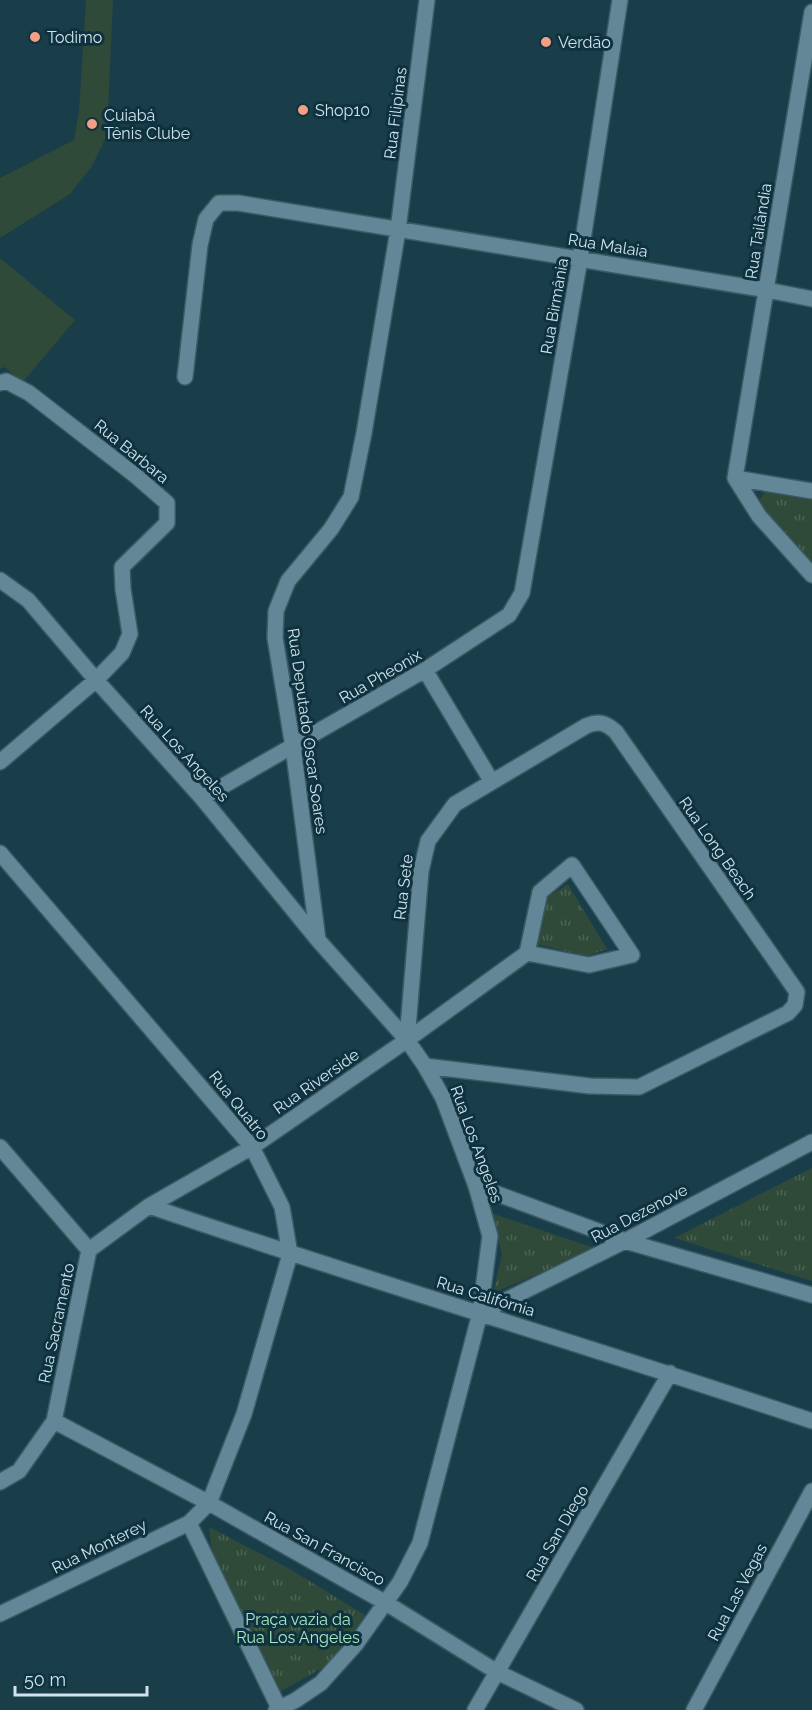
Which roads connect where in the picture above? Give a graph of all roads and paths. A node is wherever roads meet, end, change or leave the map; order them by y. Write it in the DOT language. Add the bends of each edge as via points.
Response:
graph roads {
  1 [pos="427,0"];
  2 [pos="620,0"];
  3 [pos="812,12"];
  4 [pos="398,230"];
  5 [pos="580,259"];
  6 [pos="767,290"];
  7 [pos="812,299"];
  8 [pos="185,377"];
  9 [pos="3,382"];
  10 [pos="735,478"];
  11 [pos="812,491"];
  12 [pos="812,575"];
  13 [pos="0,580"];
  14 [pos="509,615"];
  15 [pos="426,670"];
  16 [pos="96,680"];
  17 [pos="597,722"];
  18 [pos="293,747"];
  19 [pos="0,762"];
  20 [pos="492,782"];
  21 [pos="202,798"];
  22 [pos="0,853"];
  23 [pos="318,939"];
  24 [pos="527,953"];
  25 [pos="407,1040"];
  26 [pos="425,1066"];
  27 [pos="812,1142"];
  28 [pos="252,1147"];
  29 [pos="0,1148"];
  30 [pos="476,1186"];
  31 [pos="149,1206"];
  32 [pos="625,1241"];
  33 [pos="89,1250"];
  34 [pos="290,1254"];
  35 [pos="812,1295"];
  36 [pos="480,1313"];
  37 [pos="670,1374"];
  38 [pos="54,1421"];
  39 [pos="812,1421"];
  40 [pos="0,1482"];
  41 [pos="812,1491"];
  42 [pos="209,1503"];
  43 [pos="189,1522"];
  44 [pos="386,1603"];
  45 [pos="0,1614"];
  46 [pos="497,1672"];
  47 [pos="279,1710"];
  48 [pos="475,1710"];
  49 [pos="576,1710"];
  50 [pos="694,1710"];
  1 -- 4 [label="street, Rua Filipinas"];
  2 -- 5 [label="street, Rua Birmânia"];
  3 -- 6 [label="street, Rua Tailândia"];
  4 -- 5 [label="street, Rua Malaia"];
  4 -- 8 [label="street, Rua Malaia" via="219,203 206,219 200,245"];
  4 -- 18 [label="street, Rua Deputado Oscar Soares" via="351,497 331,529 288,581 276,611 275,638"];
  5 -- 6 [label="street, Rua Malaia"];
  5 -- 14 [label="street, Rua Birmânia" via="522,593"];
  6 -- 7 [label="street, Rua Malaia"];
  6 -- 10 [label="street, Rua Tailândia"];
  9 -- 16 [label="street, Rua Barbara" via="29,393 167,503 167,523 122,567 130,634 122,653"];
  10 -- 11 [label="street"];
  10 -- 12 [label="street" via="759,516"];
  13 -- 16 [label="street, Rua Los Angeles" via="28,600"];
  14 -- 15 [label="street, Rua Pheonix"];
  15 -- 18 [label="street, Rua Pheonix"];
  15 -- 20 [label="street"];
  16 -- 19 [label="street, Rua Barbara"];
  16 -- 21 [label="street, Rua Los Angeles"];
  17 -- 20 [label="street, Rua Sete"];
  17 -- 26 [label="street, Rua Long Beach" via="607,723 616,732 797,992 795,1005 788,1013 639,1087 590,1086"];
  18 -- 21 [label="street, Rua Pheonix"];
  18 -- 23 [label="street, Rua Deputado Oscar Soares"];
  20 -- 25 [label="street, Rua Sete" via="455,804 428,841 421,871"];
  21 -- 23 [label="street, Rua Los Angeles"];
  22 -- 28 [label="street, Rua Quatro"];
  23 -- 25 [label="street, Rua Los Angeles"];
  24 -- 24 [label="street" via="589,965 632,955 572,865 540,892"];
  24 -- 25 [label="street, Rua Riverside"];
  25 -- 26 [label="street, Rua Los Angeles"];
  25 -- 28 [label="street, Rua Riverside"];
  26 -- 30 [label="street, Rua Los Angeles" via="443,1098"];
  27 -- 32 [label="street, Rua Dezenove"];
  28 -- 31 [label="street, Rua Riverside"];
  28 -- 34 [label="street, Rua Quatro" via="282,1207"];
  29 -- 33 [label="street, Rua Sacramento"];
  30 -- 32 [label="street"];
  30 -- 36 [label="street, Rua Los Angeles" via="490,1236"];
  31 -- 33 [label="street, Rua Riverside"];
  31 -- 34 [label="street, Rua Califórnia"];
  32 -- 35 [label="street"];
  32 -- 36 [label="street, Rua Dezenove"];
  33 -- 38 [label="street, Rua Sacramento"];
  34 -- 36 [label="street, Rua Califórnia"];
  34 -- 42 [label="street, Rua Quatro" via="244,1414"];
  36 -- 37 [label="street, Rua Califórnia"];
  36 -- 44 [label="street, Rua Los Angeles" via="420,1543"];
  37 -- 39 [label="street, Rua Califórnia"];
  37 -- 46 [label="street, Rua San Diego"];
  38 -- 40 [label="street, Rua Sacramento" via="19,1471"];
  38 -- 42 [label="street, Rua San Francisco"];
  41 -- 50 [label="street, Rua Las Vegas"];
  42 -- 43 [label="street, Rua Monterey"];
  42 -- 44 [label="street, Rua San Francisco"];
  43 -- 45 [label="street, Rua Monterey"];
  43 -- 47 [label="street"];
  44 -- 46 [label="street, Rua San Francisco"];
  44 -- 47 [label="street, Rua Los Angeles" via="321,1683"];
  46 -- 48 [label="street, Rua San Diego"];
  46 -- 49 [label="street, Rua San Francisco"];
}
